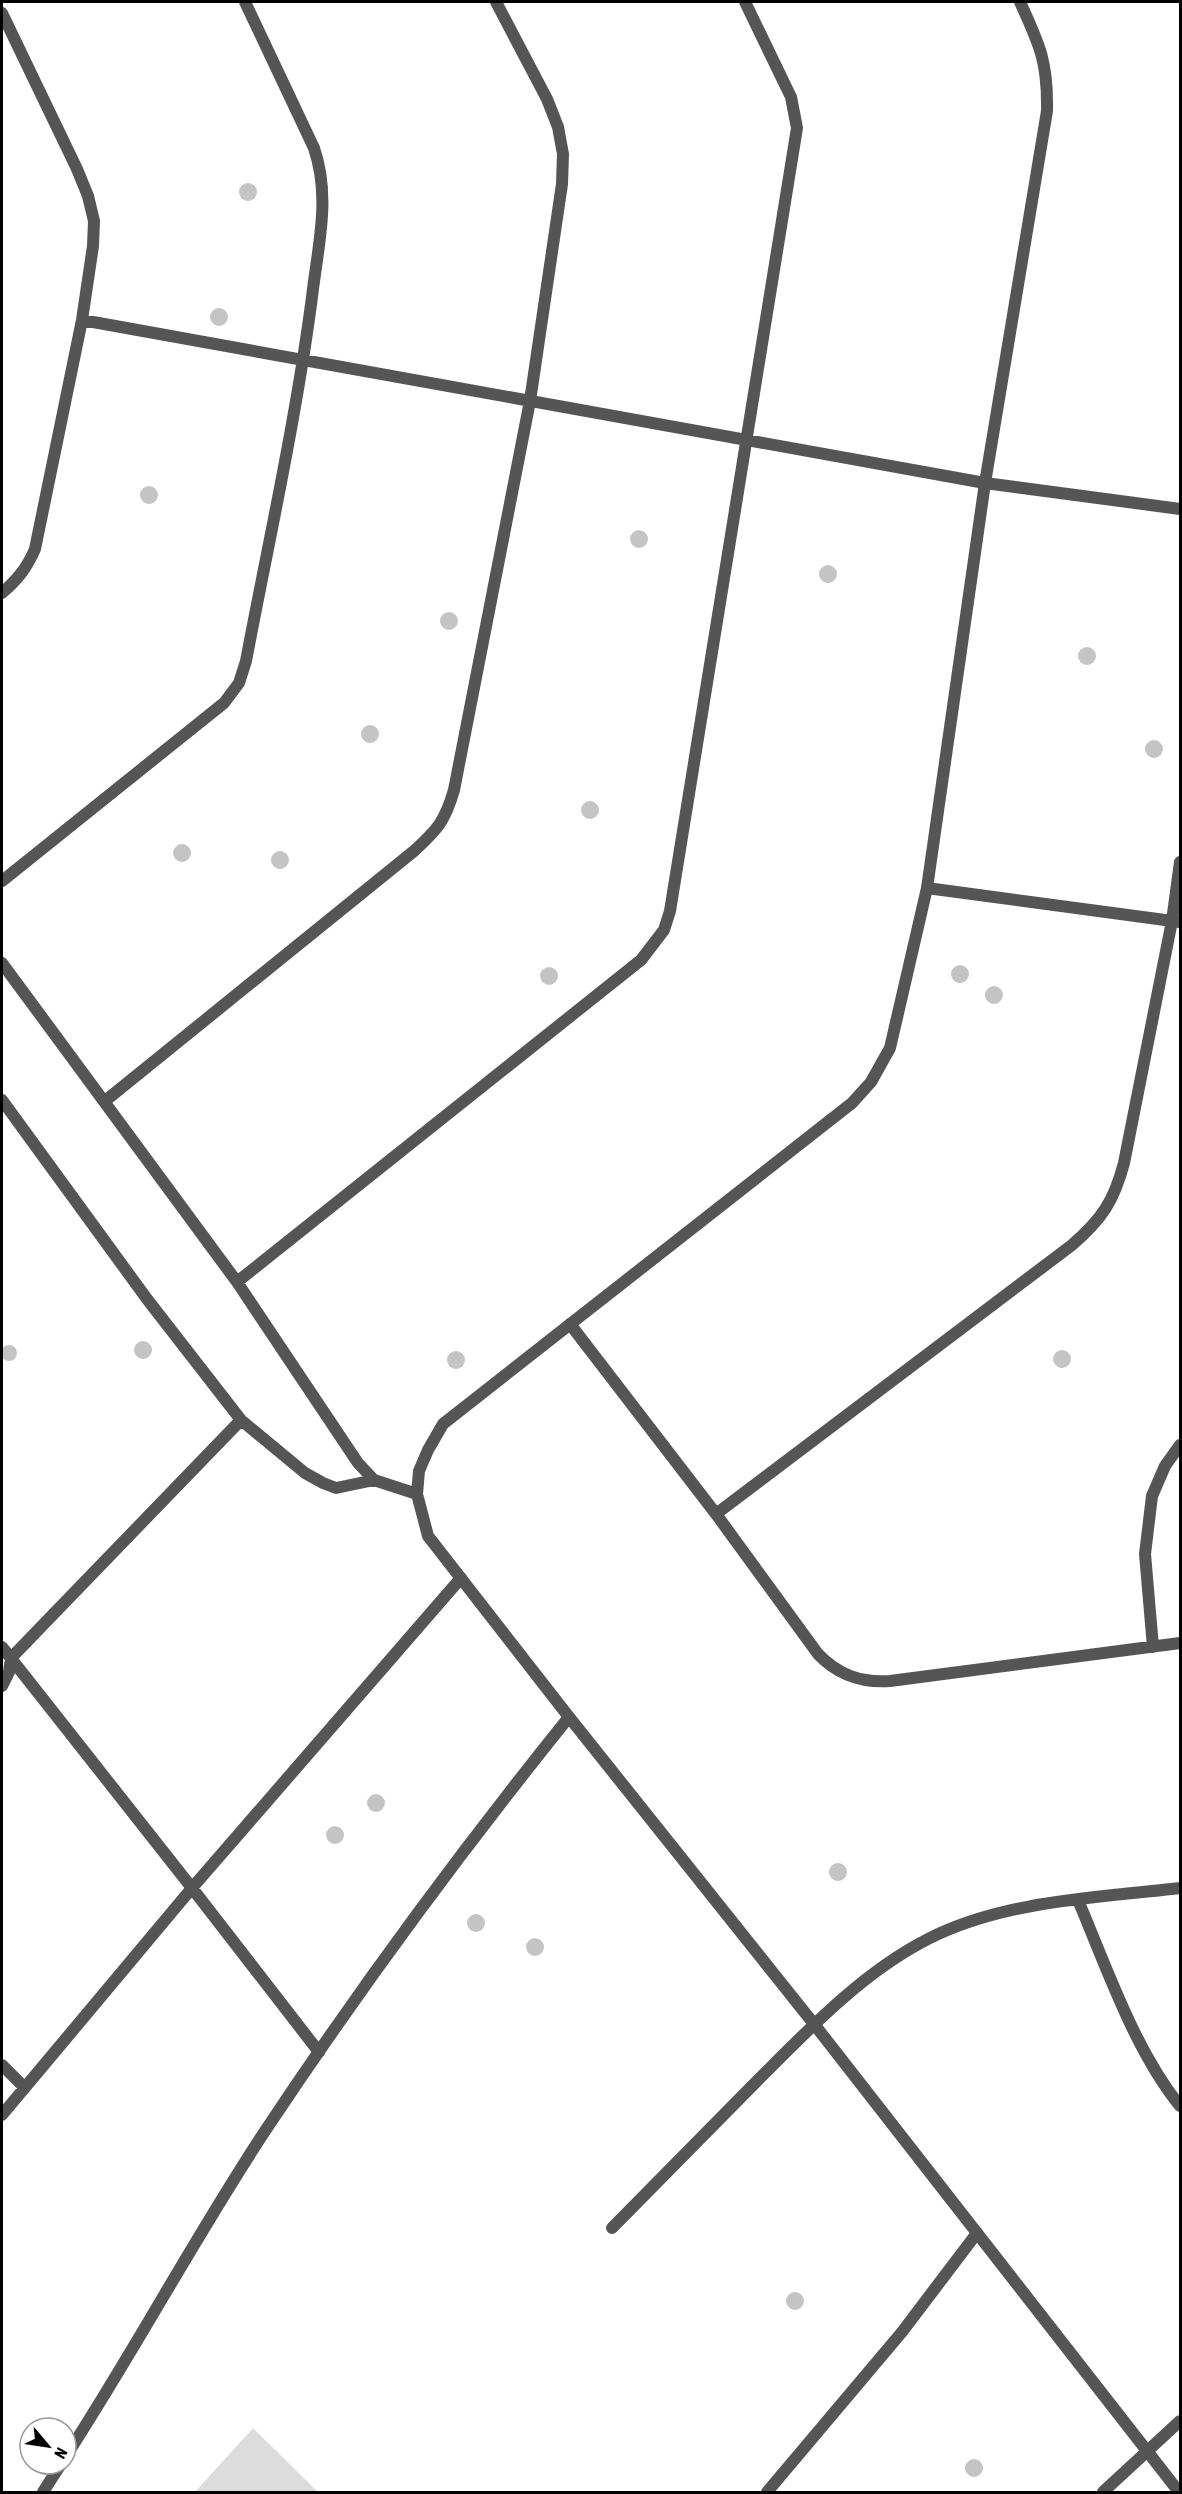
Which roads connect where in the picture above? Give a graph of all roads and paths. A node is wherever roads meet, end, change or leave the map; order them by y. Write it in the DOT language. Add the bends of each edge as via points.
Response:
graph roads {
  1 [pos="244,2"];
  2 [pos="496,2"];
  3 [pos="745,2"];
  4 [pos="1020,2"];
  5 [pos="2,13"];
  6 [pos="82,320"];
  7 [pos="304,359"];
  8 [pos="530,401"];
  9 [pos="747,439"];
  10 [pos="985,483"];
  11 [pos="1180,509"];
  12 [pos="2,593"];
  13 [pos="1180,862"];
  14 [pos="2,881"];
  15 [pos="927,888"];
  16 [pos="1176,922"];
  17 [pos="2,963"];
  18 [pos="2,1100"];
  19 [pos="105,1101"];
  20 [pos="237,1282"];
  21 [pos="570,1324"];
  22 [pos="241,1420"];
  23 [pos="1180,1445"];
  24 [pos="374,1480"];
  25 [pos="417,1494"];
  26 [pos="716,1514"];
  27 [pos="461,1578"];
  28 [pos="1180,1643"];
  29 [pos="2,1647"];
  30 [pos="1153,1647"];
  31 [pos="11,1658"];
  32 [pos="2,1686"];
  33 [pos="569,1717"];
  34 [pos="192,1887"];
  35 [pos="1180,1888"];
  36 [pos="1078,1900"];
  37 [pos="814,2024"];
  38 [pos="319,2052"];
  39 [pos="2,2065"];
  40 [pos="24,2087"];
  41 [pos="1180,2106"];
  42 [pos="2,2115"];
  43 [pos="612,2228"];
  44 [pos="977,2233"];
  45 [pos="1180,2421"];
  46 [pos="78,2436"];
  47 [pos="1148,2453"];
  48 [pos="54,2476"];
  49 [pos="43,2493"];
  50 [pos="767,2493"];
  51 [pos="1103,2493"];
  52 [pos="1179,2493"];
  1 -- 7 [label="street" via="322,171 324,200"];
  2 -- 8 [label="street" via="547,99 563,154"];
  3 -- 9 [label="street" via="791,98 797,128"];
  4 -- 10 [label="street" via="1044,57 1047,111"];
  5 -- 6 [label="street" via="88,196 94,221 93,246"];
  6 -- 7 [label="street"];
  6 -- 12 [label="street" via="35,549 29,565"];
  7 -- 8 [label="street"];
  7 -- 14 [label="street" via="239,683 224,704"];
  8 -- 9 [label="street"];
  8 -- 19 [label="street" via="447,815 414,851"];
  9 -- 10 [label="street"];
  9 -- 20 [label="street" via="664,930 641,960"];
  10 -- 11 [label="street"];
  10 -- 15 [label="street"];
  13 -- 16 [label="street"];
  15 -- 16 [label="street"];
  15 -- 21 [label="street" via="896,1030 872,1082 829,1122"];
  16 -- 26 [label="street" via="1124,1163 1107,1210 1072,1245"];
  17 -- 19 [label="street"];
  18 -- 22 [label="street"];
  19 -- 20 [label="street"];
  20 -- 24 [label="street" via="358,1463"];
  21 -- 25 [label="street" via="443,1424 419,1471"];
  21 -- 26 [label="street"];
  22 -- 24 [label="street" via="322,1483 336,1488"];
  22 -- 31 [label="street"];
  23 -- 30 [label="street" via="1165,1466 1152,1496 1146,1554"];
  24 -- 25 [label="street"];
  25 -- 27 [label="street" via="428,1536"];
  26 -- 30 [label="street" via="818,1654 829,1665 857,1679 890,1681"];
  27 -- 33 [label="street"];
  27 -- 34 [label="street"];
  28 -- 30 [label="street"];
  29 -- 31 [label="street"];
  31 -- 32 [label="street"];
  31 -- 34 [label="street"];
  33 -- 37 [label="street"];
  33 -- 38 [label="street" via="486,1820"];
  34 -- 38 [label="street"];
  34 -- 40 [label="street"];
  35 -- 36 [label="street"];
  36 -- 37 [label="street" via="1014,1910 929,1938 890,1960"];
  36 -- 41 [label="street" via="1153,2067"];
  37 -- 43 [label="street"];
  37 -- 44 [label="street"];
  38 -- 46 [label="street" via="264,2132"];
  39 -- 40 [label="street"];
  40 -- 42 [label="street"];
  44 -- 47 [label="street"];
  44 -- 50 [label="street" via="902,2332"];
  45 -- 47 [label="street"];
  47 -- 51 [label="street"];
  47 -- 52 [label="street"];
  48 -- 49 [label="street"];
}
